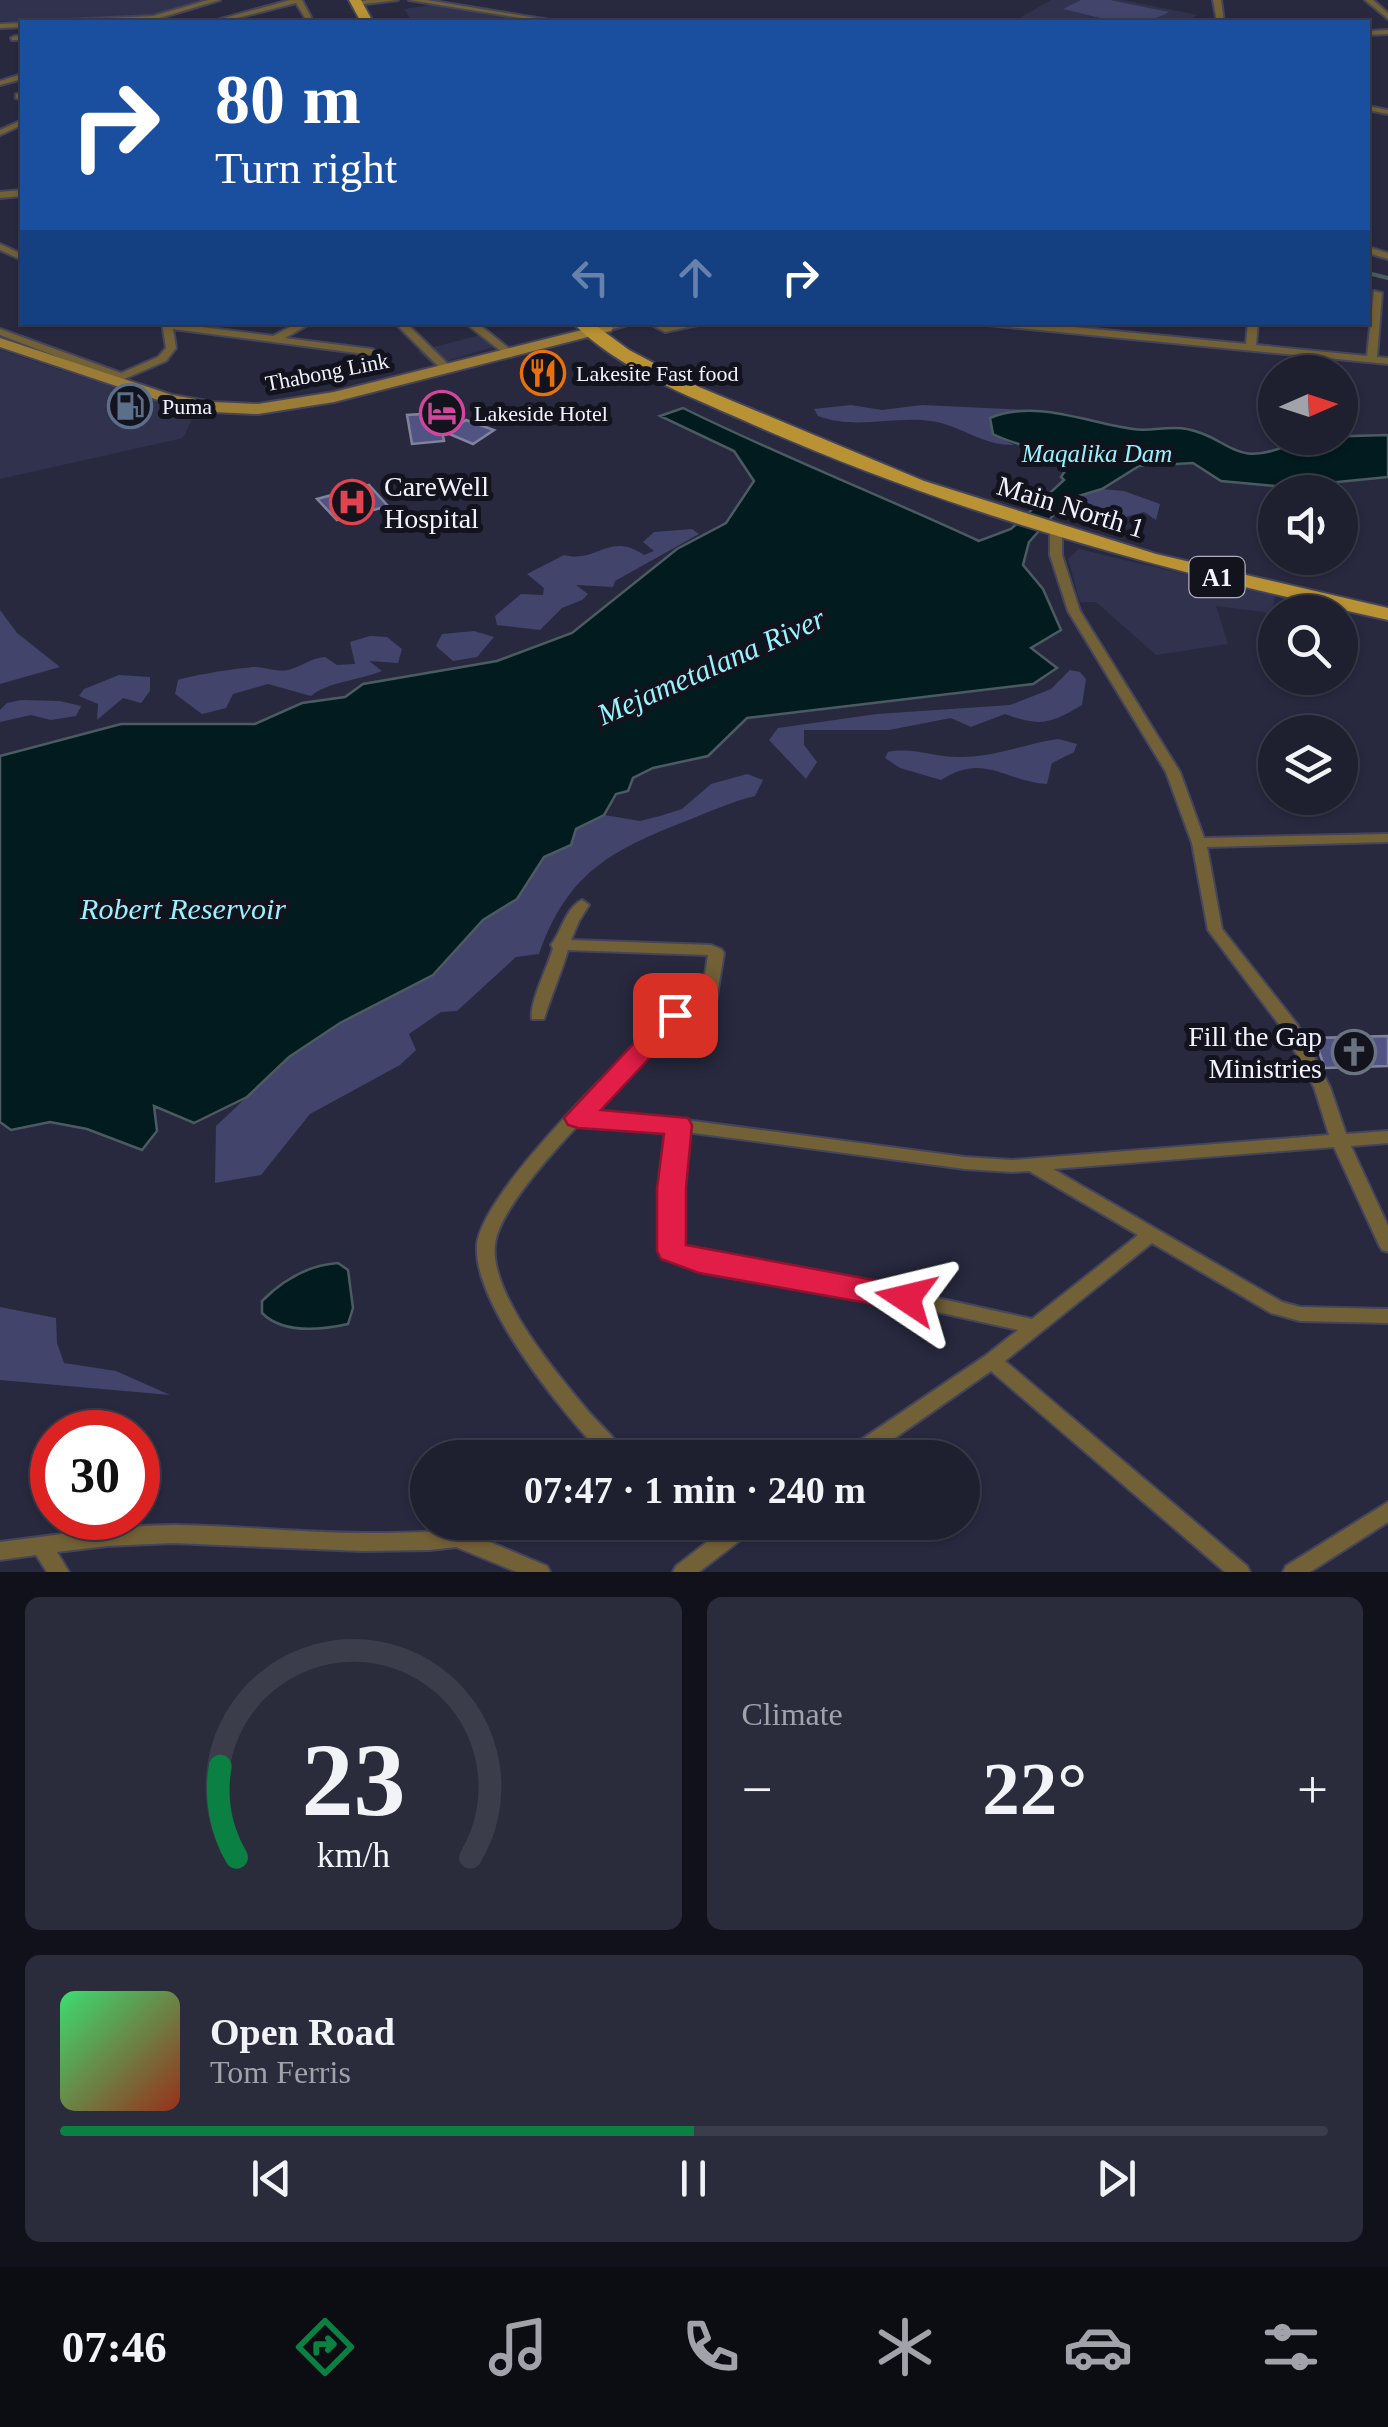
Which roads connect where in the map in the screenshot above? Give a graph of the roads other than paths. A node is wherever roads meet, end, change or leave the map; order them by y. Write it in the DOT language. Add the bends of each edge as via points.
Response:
graph roads {
  1 [pos="216,0"];
  2 [pos="298,0"];
  3 [pos="394,0"];
  4 [pos="413,0"];
  5 [pos="1369,0"];
  6 [pos="362,1"];
  7 [pos="267,9"];
  8 [pos="1388,18"];
  9 [pos="310,19"];
  10 [pos="105,20"];
  11 [pos="222,20"];
  12 [pos="271,20"];
  13 [pos="544,20"];
  14 [pos="1377,293"];
  15 [pos="167,325"];
  16 [pos="174,325"];
  17 [pos="302,325"];
  18 [pos="402,325"];
  19 [pos="473,325"];
  20 [pos="657,325"];
  21 [pos="689,325"];
  22 [pos="1026,325"];
  23 [pos="1130,325"];
  24 [pos="1253,325"];
  25 [pos="594,326"];
  26 [pos="0,332"];
  27 [pos="1128,336"];
  28 [pos="274,340"];
  29 [pos="0,342"];
  30 [pos="1251,346"];
  31 [pos="372,352"];
  32 [pos="510,354"];
  33 [pos="1372,359"];
  34 [pos="1388,361"];
  35 [pos="448,369"];
  36 [pos="116,379"];
  37 [pos="1052,531"];
  38 [pos="1388,614"];
  39 [pos="1388,838"];
  40 [pos="1199,843"];
  41 [pos="582,905"];
  42 [pos="559,946"];
  43 [pos="675,1015"];
  44 [pos="538,1016"];
  45 [pos="707,1016"];
  46 [pos="578,1118"];
  47 [pos="678,1125"];
  48 [pos="1388,1137"];
  49 [pos="1339,1139"];
  50 [pos="1034,1166"];
  51 [pos="1152,1233"];
  52 [pos="1388,1245"];
  53 [pos="1388,1316"];
  54 [pos="1036,1327"];
  55 [pos="992,1361"];
  56 [pos="602,1440"];
  57 [pos="876,1440"];
  58 [pos="1388,1511"];
  59 [pos="410,1540"];
  60 [pos="463,1540"];
  61 [pos="725,1540"];
  62 [pos="40,1544"];
  63 [pos="0,1551"];
  64 [pos="59,1572"];
  65 [pos="540,1572"];
  66 [pos="683,1572"];
  67 [pos="1240,1572"];
  68 [pos="1293,1572"];
  1 -- 10 [label="street" via="163,17"];
  2 -- 7 [label="street"];
  2 -- 9 [label="street"];
  3 -- 6 [label="street"];
  4 -- 13 [label="street"];
  5 -- 8 [label="street"];
  7 -- 11 [label="street"];
  7 -- 12 [label="street"];
  14 -- 33 [label="street"];
  15 -- 36 [label="street" via="171,348 162,358"];
  16 -- 28 [label="street"];
  17 -- 28 [label="street"];
  18 -- 35 [label="street"];
  19 -- 32 [label="street"];
  20 -- 21 [label="street"];
  22 -- 27 [label="street"];
  23 -- 27 [label="street"];
  24 -- 30 [label="street"];
  25 -- 32 [label="main road, Thabong Link"];
  25 -- 37 [label="main road, Main North 1 / A1" via="660,375 749,417 855,463"];
  26 -- 36 [label="street"];
  27 -- 30 [label="street"];
  28 -- 31 [label="street"];
  29 -- 36 [label="main road, Thabong Link"];
  30 -- 33 [label="street"];
  32 -- 35 [label="main road, Thabong Link"];
  33 -- 34 [label="street"];
  35 -- 36 [label="main road, Thabong Link" via="258,408 198,404"];
  37 -- 38 [label="main road, Main North 1 / A1" via="1179,568"];
  37 -- 40 [label="street" via="1074,611 1152,732"];
  39 -- 40 [label="street"];
  40 -- 49 [label="street" via="1215,930 1290,1028 1322,1087"];
  41 -- 42 [label="street"];
  42 -- 44 [label="street"];
  42 -- 45 [label="street" via="711,950 715,974"];
  43 -- 46 [label="street"];
  46 -- 47 [label="street"];
  46 -- 56 [label="street" via="528,1172 485,1245 490,1271 538,1361"];
  47 -- 50 [label="street"];
  47 -- 54 [label="street" via="670,1223 672,1251 679,1257"];
  48 -- 49 [label="street"];
  49 -- 50 [label="street"];
  49 -- 52 [label="street"];
  50 -- 51 [label="street"];
  51 -- 53 [label="street" via="1278,1308"];
  51 -- 54 [label="street"];
  54 -- 55 [label="street"];
  55 -- 57 [label="street"];
  55 -- 67 [label="street"];
  58 -- 68 [label="street"];
  59 -- 62 [label="street" via="174,1534"];
  60 -- 65 [label="street"];
  61 -- 66 [label="street"];
  62 -- 63 [label="street"];
  62 -- 64 [label="street"];
}
